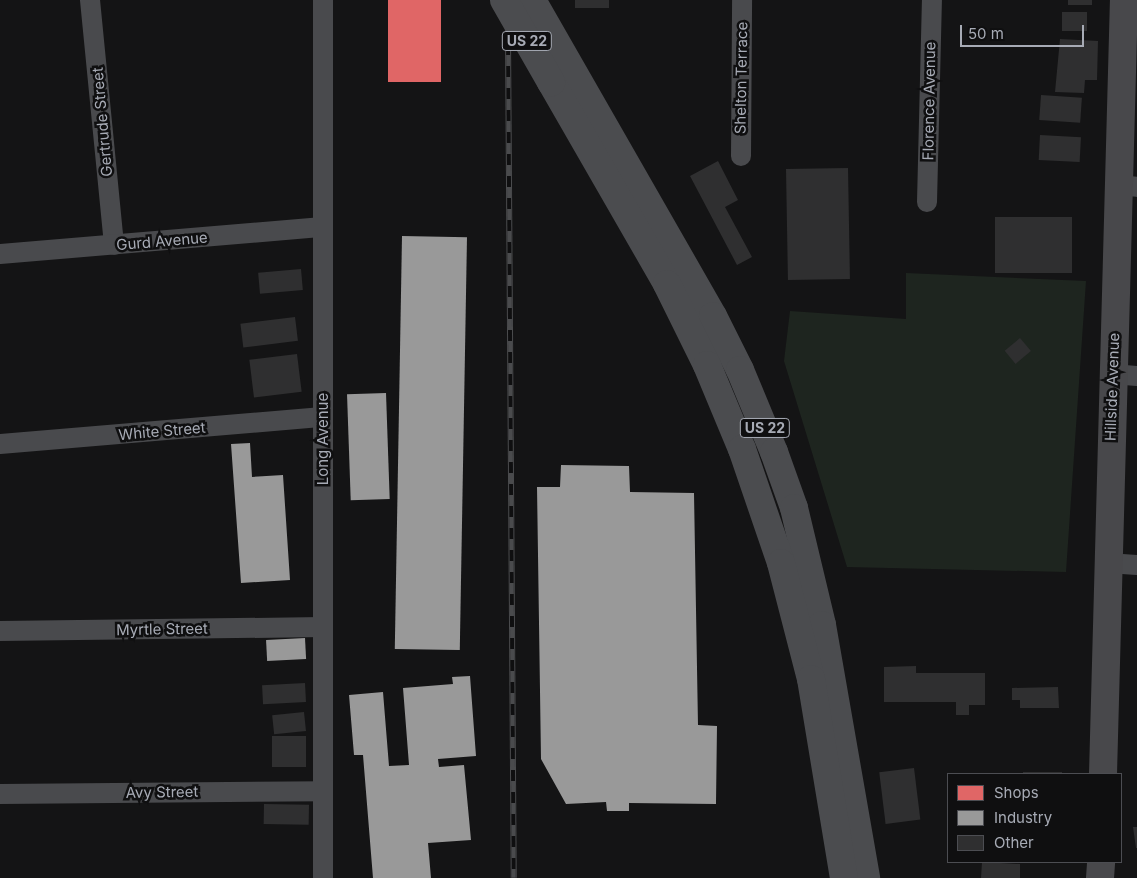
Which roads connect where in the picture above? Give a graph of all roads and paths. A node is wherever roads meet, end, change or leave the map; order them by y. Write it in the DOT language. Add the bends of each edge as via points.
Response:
graph roads {
  1 [pos="90,0"];
  2 [pos="324,0"];
  3 [pos="504,0"];
  4 [pos="742,0"];
  5 [pos="932,0"];
  6 [pos="1124,0"];
  7 [pos="538,11"];
  8 [pos="741,156"];
  9 [pos="1128,186"];
  10 [pos="927,202"];
  11 [pos="323,227"];
  12 [pos="114,245"];
  13 [pos="0,254"];
  14 [pos="1125,375"];
  15 [pos="323,417"];
  16 [pos="0,444"];
  17 [pos="1108,563"];
  18 [pos="1137,564"];
  19 [pos="323,627"];
  20 [pos="0,631"];
  21 [pos="1102,773"];
  22 [pos="323,791"];
  23 [pos="0,794"];
  24 [pos="1101,863"];
  25 [pos="323,878"];
  26 [pos="844,878"];
  27 [pos="866,878"];
  28 [pos="1100,878"];
  1 -- 12 [label="street, Gertrude Street"];
  2 -- 11 [label="street, Long Avenue"];
  3 -- 26 [label="highway, US 22, bridge" via="667,284 708,365 746,458 784,572 811,679"];
  4 -- 8 [label="street, Shelton Terrace"];
  5 -- 10 [label="street, Florence Avenue"];
  6 -- 9 [label="main road, Hillside Avenue"];
  7 -- 27 [label="highway, US 22" via="713,316 740,370 774,452 794,508 822,625"];
  9 -- 14 [label="main road, Hillside Avenue"];
  11 -- 12 [label="street, Gurd Avenue"];
  11 -- 15 [label="street, Long Avenue"];
  12 -- 13 [label="street, Gurd Avenue"];
  14 -- 17 [label="main road, Hillside Avenue"];
  15 -- 16 [label="street, White Street"];
  15 -- 19 [label="street, Long Avenue"];
  17 -- 18 [label="street"];
  17 -- 21 [label="main road, Hillside Avenue"];
  19 -- 20 [label="street, Myrtle Street"];
  19 -- 22 [label="street, Long Avenue"];
  22 -- 23 [label="street, Avy Street"];
  22 -- 25 [label="street, Long Avenue"];
  24 -- 28 [label="main road"];
}
